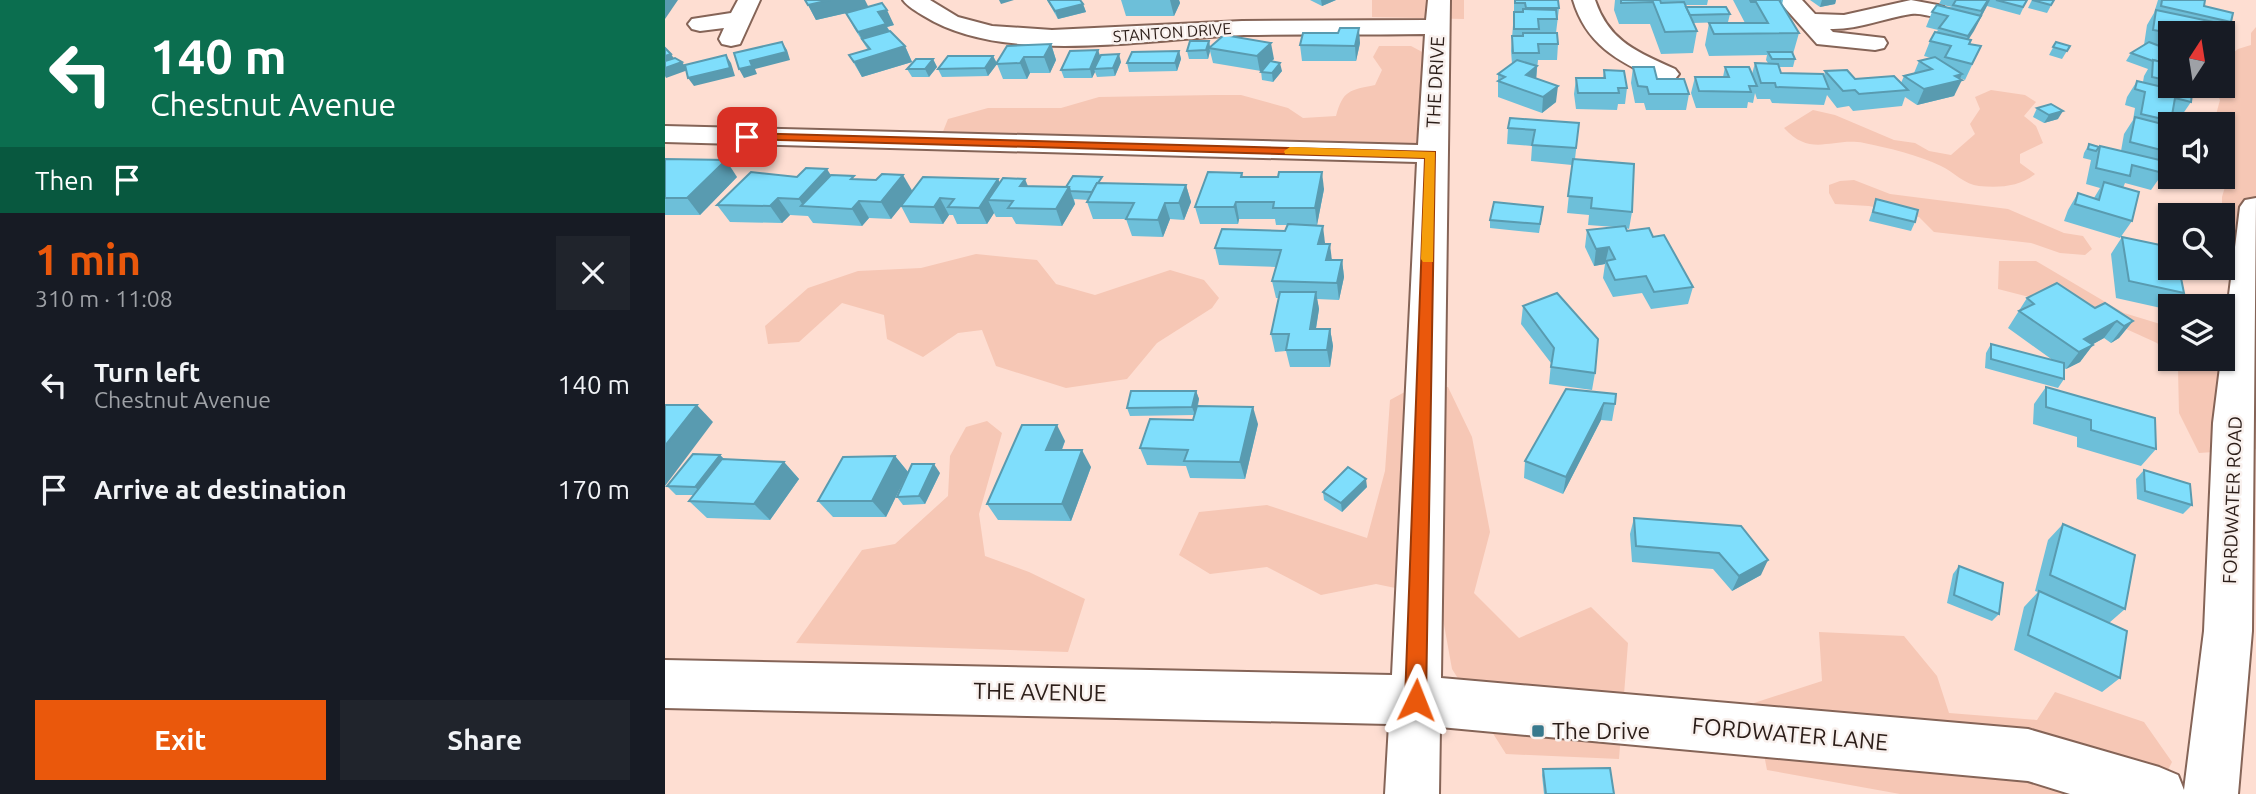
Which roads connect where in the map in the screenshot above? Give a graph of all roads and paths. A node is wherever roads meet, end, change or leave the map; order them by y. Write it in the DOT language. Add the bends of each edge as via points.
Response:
graph roads {
  1 [pos="914,0"];
  2 [pos="1790,0"];
  3 [pos="1585,4"];
  4 [pos="1611,8"];
  5 [pos="1935,11"];
  6 [pos="1438,13"];
  7 [pos="740,19"];
  8 [pos="1809,21"];
  9 [pos="700,24"];
  10 [pos="1875,43"];
  11 [pos="1613,50"];
  12 [pos="1588,57"];
  13 [pos="1666,74"];
  14 [pos="665,134"];
  15 [pos="1431,154"];
  16 [pos="2256,207"];
  17 [pos="2242,638"];
  18 [pos="665,684"];
  19 [pos="1416,700"];
  20 [pos="1412,794"];
  21 [pos="2159,794"];
  22 [pos="2211,794"];
  1 -- 6 [label="street, STANTON DRIVE" via="950,22 992,33 1052,37 1118,36 1240,18"];
  2 -- 8 [label="street"];
  3 -- 4 [label="street"];
  3 -- 11 [label="street" via="1588,18"];
  5 -- 8 [label="street" via="1915,6 1844,22"];
  6 -- 15 [label="street, THE DRIVE"];
  7 -- 9 [label="street"];
  8 -- 10 [label="street" via="1826,39"];
  11 -- 12 [label="street"];
  11 -- 13 [label="street"];
  14 -- 15 [label="street"];
  15 -- 19 [label="street, THE DRIVE"];
  16 -- 17 [label="street, FORDWATER ROAD" via="2233,423"];
  17 -- 22 [label="street, FORDWATER ROAD"];
  18 -- 19 [label="street, THE AVENUE"];
  19 -- 20 [label="street, THE DRIVE"];
  19 -- 21 [label="street, FORDWATER LANE" via="2028,755"];
}
